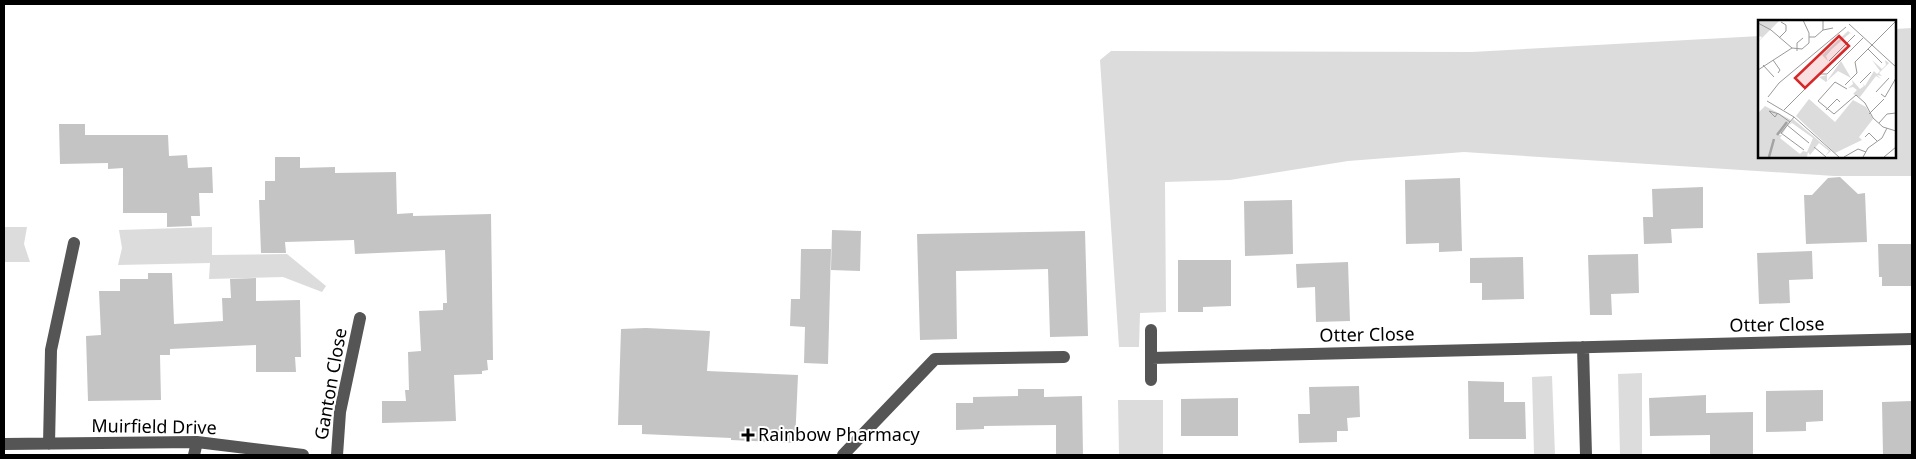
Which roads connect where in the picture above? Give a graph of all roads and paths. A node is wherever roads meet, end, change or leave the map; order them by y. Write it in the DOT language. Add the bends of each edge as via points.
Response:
graph roads {
  1 [pos="74,243"];
  2 [pos="360,318"];
  3 [pos="1151,330"];
  4 [pos="1912,339"];
  5 [pos="1583,347"];
  6 [pos="1064,357"];
  7 [pos="1151,358"];
  8 [pos="1151,380"];
  9 [pos="197,442"];
  10 [pos="4,444"];
  11 [pos="49,444"];
  12 [pos="194,455"];
  13 [pos="303,455"];
  14 [pos="337,455"];
  15 [pos="843,455"];
  16 [pos="1586,455"];
  1 -- 11 [label="street" via="51,350"];
  2 -- 14 [label="street, Ganton Close" via="340,412"];
  3 -- 7 [label="street"];
  4 -- 5 [label="street, Otter Close"];
  5 -- 7 [label="street, Otter Close"];
  5 -- 16 [label="street"];
  6 -- 15 [label="street" via="935,358"];
  7 -- 8 [label="street"];
  9 -- 11 [label="street, Muirfield Drive"];
  9 -- 12 [label="street"];
  9 -- 13 [label="street, Muirfield Drive"];
  10 -- 11 [label="street, Muirfield Drive"];
}
